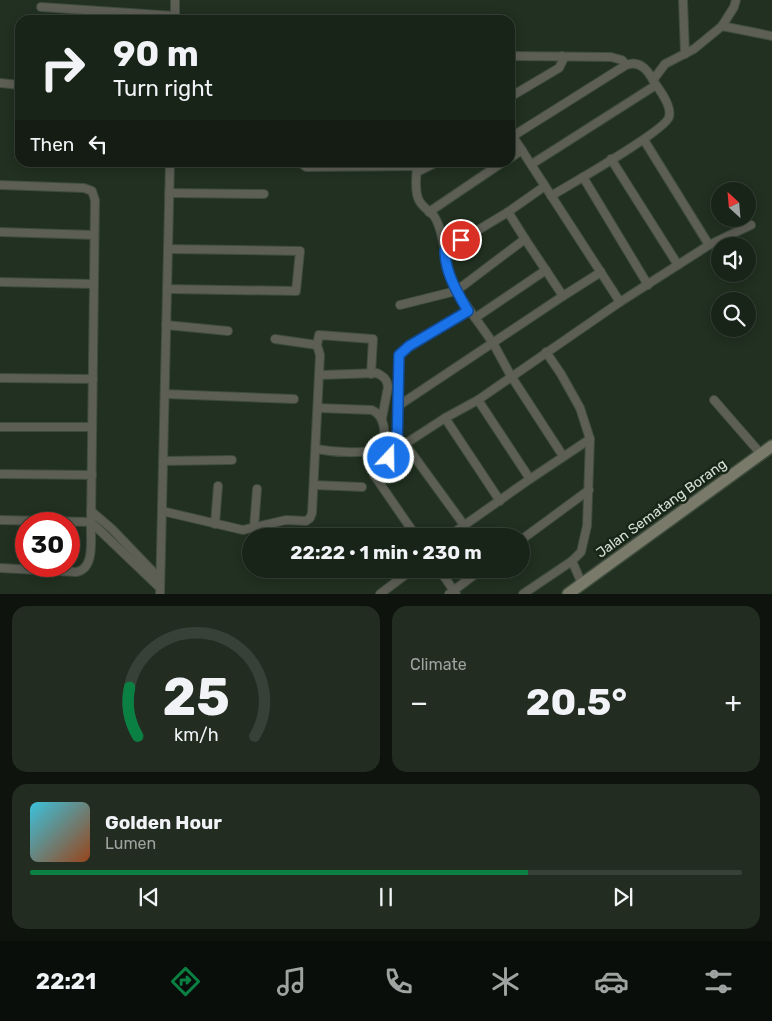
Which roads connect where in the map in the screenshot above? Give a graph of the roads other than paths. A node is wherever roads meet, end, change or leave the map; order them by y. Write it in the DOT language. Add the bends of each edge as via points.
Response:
graph roads {
  1 [pos="175,0"];
  2 [pos="683,0"];
  3 [pos="736,0"];
  4 [pos="41,7"];
  5 [pos="138,15"];
  6 [pos="175,15"];
  7 [pos="722,26"];
  8 [pos="772,36"];
  9 [pos="685,54"];
  10 [pos="515,56"];
  11 [pos="562,56"];
  12 [pos="626,65"];
  13 [pos="0,83"];
  14 [pos="655,83"];
  15 [pos="15,84"];
  16 [pos="515,94"];
  17 [pos="515,132"];
  18 [pos="515,139"];
  19 [pos="644,140"];
  20 [pos="522,150"];
  21 [pos="515,155"];
  22 [pos="611,159"];
  23 [pos="532,164"];
  24 [pos="170,167"];
  25 [pos="306,167"];
  26 [pos="417,167"];
  27 [pos="496,167"];
  28 [pos="583,178"];
  29 [pos="0,184"];
  30 [pos="545,186"];
  31 [pos="169,193"];
  32 [pos="264,194"];
  33 [pos="551,196"];
  34 [pos="430,212"];
  35 [pos="508,212"];
  36 [pos="745,228"];
  37 [pos="0,232"];
  38 [pos="94,235"];
  39 [pos="525,239"];
  40 [pos="709,245"];
  41 [pos="168,250"];
  42 [pos="445,250"];
  43 [pos="678,265"];
  44 [pos="546,270"];
  45 [pos="601,272"];
  46 [pos="0,282"];
  47 [pos="94,284"];
  48 [pos="648,285"];
  49 [pos="167,289"];
  50 [pos="456,291"];
  51 [pos="563,296"];
  52 [pos="620,302"];
  53 [pos="400,304"];
  54 [pos="468,311"];
  55 [pos="475,318"];
  56 [pos="166,325"];
  57 [pos="228,331"];
  58 [pos="275,339"];
  59 [pos="493,343"];
  60 [pos="316,345"];
  61 [pos="546,352"];
  62 [pos="371,374"];
  63 [pos="320,375"];
  64 [pos="511,376"];
  65 [pos="0,378"];
  66 [pos="93,379"];
  67 [pos="165,394"];
  68 [pos="294,399"];
  69 [pos="478,400"];
  70 [pos="714,400"];
  71 [pos="398,406"];
  72 [pos="318,408"];
  73 [pos="382,418"];
  74 [pos="445,418"];
  75 [pos="0,426"];
  76 [pos="92,427"];
  77 [pos="590,439"];
  78 [pos="405,444"];
  79 [pos="772,446"];
  80 [pos="316,449"];
  81 [pos="397,451"];
  82 [pos="761,454"];
  83 [pos="563,456"];
  84 [pos="232,460"];
  85 [pos="163,461"];
  86 [pos="0,474"];
  87 [pos="92,475"];
  88 [pos="530,478"];
  89 [pos="314,485"];
  90 [pos="218,486"];
  91 [pos="362,487"];
  92 [pos="257,489"];
  93 [pos="589,490"];
  94 [pos="500,501"];
  95 [pos="91,511"];
  96 [pos="162,511"];
  97 [pos="0,520"];
  98 [pos="91,522"];
  99 [pos="215,524"];
  100 [pos="464,525"];
  101 [pos="254,528"];
  102 [pos="410,528"];
  103 [pos="460,528"];
  104 [pos="242,530"];
  105 [pos="530,533"];
  106 [pos="573,563"];
  107 [pos="0,568"];
  108 [pos="399,578"];
  109 [pos="444,578"];
  110 [pos="471,578"];
  111 [pos="160,579"];
  112 [pos="580,580"];
  113 [pos="160,591"];
  114 [pos="453,592"];
  115 [pos="380,594"];
  116 [pos="523,594"];
  117 [pos="568,594"];
  1 -- 6 [label="street"];
  2 -- 9 [label="street"];
  3 -- 7 [label="street"];
  4 -- 5 [label="street"];
  7 -- 8 [label="street"];
  7 -- 9 [label="street"];
  9 -- 14 [label="street" via="665,64"];
  10 -- 11 [label="street"];
  11 -- 12 [label="street" via="611,56"];
  11 -- 16 [label="street" via="559,68"];
  12 -- 14 [label="street" via="640,64"];
  12 -- 17 [label="street"];
  13 -- 15 [label="street"];
  14 -- 19 [label="street" via="669,109 668,118"];
  14 -- 23 [label="street"];
  18 -- 20 [label="street"];
  19 -- 22 [label="street"];
  19 -- 40 [label="street"];
  20 -- 21 [label="street"];
  20 -- 23 [label="street"];
  22 -- 28 [label="street"];
  22 -- 43 [label="street"];
  23 -- 30 [label="street"];
  24 -- 31 [label="street"];
  25 -- 26 [label="street"];
  26 -- 34 [label="street" via="418,199"];
  27 -- 34 [label="street"];
  28 -- 33 [label="street"];
  28 -- 48 [label="street"];
  29 -- 38 [label="street" via="92,191"];
  30 -- 33 [label="street"];
  30 -- 35 [label="street"];
  31 -- 32 [label="street"];
  31 -- 41 [label="street"];
  33 -- 45 [label="street"];
  34 -- 42 [label="street" via="440,227"];
  35 -- 39 [label="street"];
  35 -- 42 [label="street"];
  36 -- 40 [label="street"];
  37 -- 38 [label="street"];
  38 -- 47 [label="street"];
  39 -- 44 [label="street"];
  39 -- 50 [label="street"];
  40 -- 43 [label="street"];
  41 -- 49 [label="street"];
  41 -- 49 [label="street" via="300,251 296,291"];
  42 -- 50 [label="street" via="446,265"];
  43 -- 48 [label="street"];
  44 -- 51 [label="street"];
  44 -- 55 [label="street"];
  45 -- 51 [label="street"];
  45 -- 52 [label="street"];
  46 -- 47 [label="street"];
  47 -- 66 [label="street"];
  48 -- 52 [label="street"];
  49 -- 56 [label="street"];
  50 -- 53 [label="street"];
  50 -- 54 [label="street"];
  51 -- 59 [label="street"];
  52 -- 61 [label="street"];
  54 -- 55 [label="street"];
  54 -- 71 [label="street" via="399,355"];
  55 -- 59 [label="street"];
  56 -- 57 [label="street"];
  56 -- 67 [label="street"];
  58 -- 60 [label="street"];
  59 -- 64 [label="street"];
  59 -- 71 [label="street"];
  60 -- 62 [label="street" via="319,335 373,339"];
  60 -- 63 [label="street" via="320,355"];
  61 -- 64 [label="street"];
  61 -- 77 [label="street" via="580,408"];
  62 -- 63 [label="street"];
  62 -- 73 [label="street" via="383,376 387,382"];
  63 -- 72 [label="street"];
  64 -- 69 [label="street"];
  64 -- 83 [label="street"];
  65 -- 66 [label="street"];
  66 -- 76 [label="street"];
  67 -- 68 [label="street"];
  67 -- 85 [label="street"];
  69 -- 74 [label="street"];
  69 -- 88 [label="street"];
  70 -- 82 [label="street"];
  71 -- 81 [label="street"];
  72 -- 73 [label="street" via="372,410"];
  72 -- 80 [label="street"];
  73 -- 80 [label="street" via="384,435 379,448 346,452"];
  74 -- 78 [label="street"];
  74 -- 94 [label="street"];
  75 -- 76 [label="street"];
  76 -- 87 [label="street"];
  77 -- 83 [label="street"];
  77 -- 93 [label="street"];
  78 -- 81 [label="street"];
  78 -- 100 [label="street"];
  79 -- 82 [label="street, Jalan Sematang Borang"];
  80 -- 89 [label="street"];
  81 -- 102 [label="street" via="381,464 374,475"];
  82 -- 112 [label="street, Jalan Sematang Borang"];
  83 -- 88 [label="street"];
  84 -- 85 [label="street"];
  85 -- 96 [label="street"];
  86 -- 87 [label="street"];
  87 -- 95 [label="street"];
  88 -- 94 [label="street"];
  89 -- 91 [label="street"];
  89 -- 101 [label="street" via="312,513 306,522 286,520"];
  90 -- 99 [label="street"];
  92 -- 101 [label="street"];
  93 -- 105 [label="street"];
  93 -- 106 [label="street" via="584,547"];
  94 -- 100 [label="street"];
  95 -- 98 [label="street"];
  95 -- 111 [label="street"];
  96 -- 99 [label="street"];
  96 -- 111 [label="street"];
  97 -- 98 [label="street"];
  98 -- 107 [label="street" via="89,561 81,571"];
  98 -- 113 [label="street"];
  99 -- 104 [label="street"];
  100 -- 103 [label="street"];
  106 -- 112 [label="street"];
  106 -- 116 [label="street"];
  108 -- 115 [label="street"];
  109 -- 114 [label="street"];
  110 -- 114 [label="street"];
  111 -- 113 [label="street"];
  112 -- 117 [label="street, Jalan Sematang Borang"];
}
